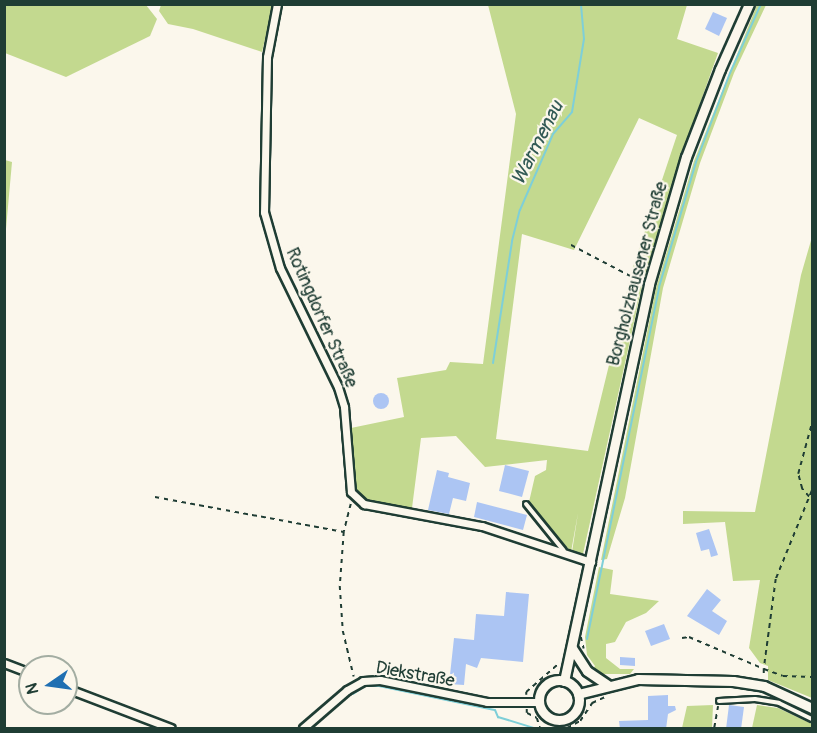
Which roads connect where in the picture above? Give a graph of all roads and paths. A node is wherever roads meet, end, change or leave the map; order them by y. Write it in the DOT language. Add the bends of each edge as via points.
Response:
graph roads {
  1 [pos="276,4"];
  2 [pos="749,4"];
  3 [pos="572,245"];
  4 [pos="649,285"];
  5 [pos="813,422"];
  6 [pos="813,491"];
  7 [pos="155,497"];
  8 [pos="810,497"];
  9 [pos="355,499"];
  10 [pos="526,504"];
  11 [pos="344,532"];
  12 [pos="568,556"];
  13 [pos="591,562"];
  14 [pos="682,638"];
  15 [pos="572,648"];
  16 [pos="4,663"];
  17 [pos="567,667"];
  18 [pos="18,669"];
  19 [pos="764,669"];
  20 [pos="813,677"];
  21 [pos="564,681"];
  22 [pos="357,683"];
  23 [pos="608,685"];
  24 [pos="764,686"];
  25 [pos="78,693"];
  26 [pos="578,694"];
  27 [pos="609,696"];
  28 [pos="719,701"];
  29 [pos="539,702"];
  30 [pos="527,703"];
  31 [pos="813,708"];
  32 [pos="813,718"];
  33 [pos="553,724"];
  34 [pos="171,729"];
  35 [pos="303,729"];
  36 [pos="540,729"];
  37 [pos="567,729"];
  38 [pos="714,729"];
  1 -- 9 [label="street, Rotingdorfer Straße" via="267,57 264,212 280,268 338,387 344,407 349,485"];
  2 -- 4 [label="main road, Borgholzhausener Straße" via="686,157"];
  3 -- 4 [label="path"];
  4 -- 13 [label="main road, Borgholzhausener Straße"];
  5 -- 8 [label="path" via="798,474 802,489"];
  6 -- 8 [label="path"];
  7 -- 11 [label="path"];
  8 -- 19 [label="path" via="776,579"];
  9 -- 11 [label="path"];
  9 -- 12 [label="street" via="364,504 482,526"];
  10 -- 12 [label="lane"];
  11 -- 22 [label="path" via="339,586 343,631"];
  12 -- 13 [label="street"];
  13 -- 15 [label="main road, Borgholzhausener Straße"];
  14 -- 19 [label="path" via="688,637"];
  15 -- 17 [label="main road, Borgholzhausener Straße"];
  15 -- 23 [label="main road" via="587,671"];
  16 -- 18 [label="street"];
  17 -- 21 [label="main road, Borgholzhausener Straße"];
  17 -- 30 [label="path" via="557,665 540,679 526,692"];
  19 -- 20 [label="path" via="783,676"];
  19 -- 24 [label="path"];
  21 -- 26 [label="main road"];
  21 -- 29 [label="main road" via="546,684"];
  22 -- 30 [label="street, Diekstraße" via="380,680 459,698"];
  22 -- 35 [label="street, Diekstraße"];
  23 -- 24 [label="main road" via="654,678"];
  23 -- 26 [label="main road"];
  24 -- 31 [label="main road"];
  25 -- 34 [label="street"];
  26 -- 33 [label="main road" via="573,714"];
  27 -- 37 [label="path" via="592,703 580,721"];
  28 -- 32 [label="lane" via="755,699 779,703"];
  28 -- 38 [label="path"];
  29 -- 30 [label="street, Diekstraße"];
  29 -- 33 [label="main road"];
  30 -- 36 [label="path" via="527,713 537,718"];
}
